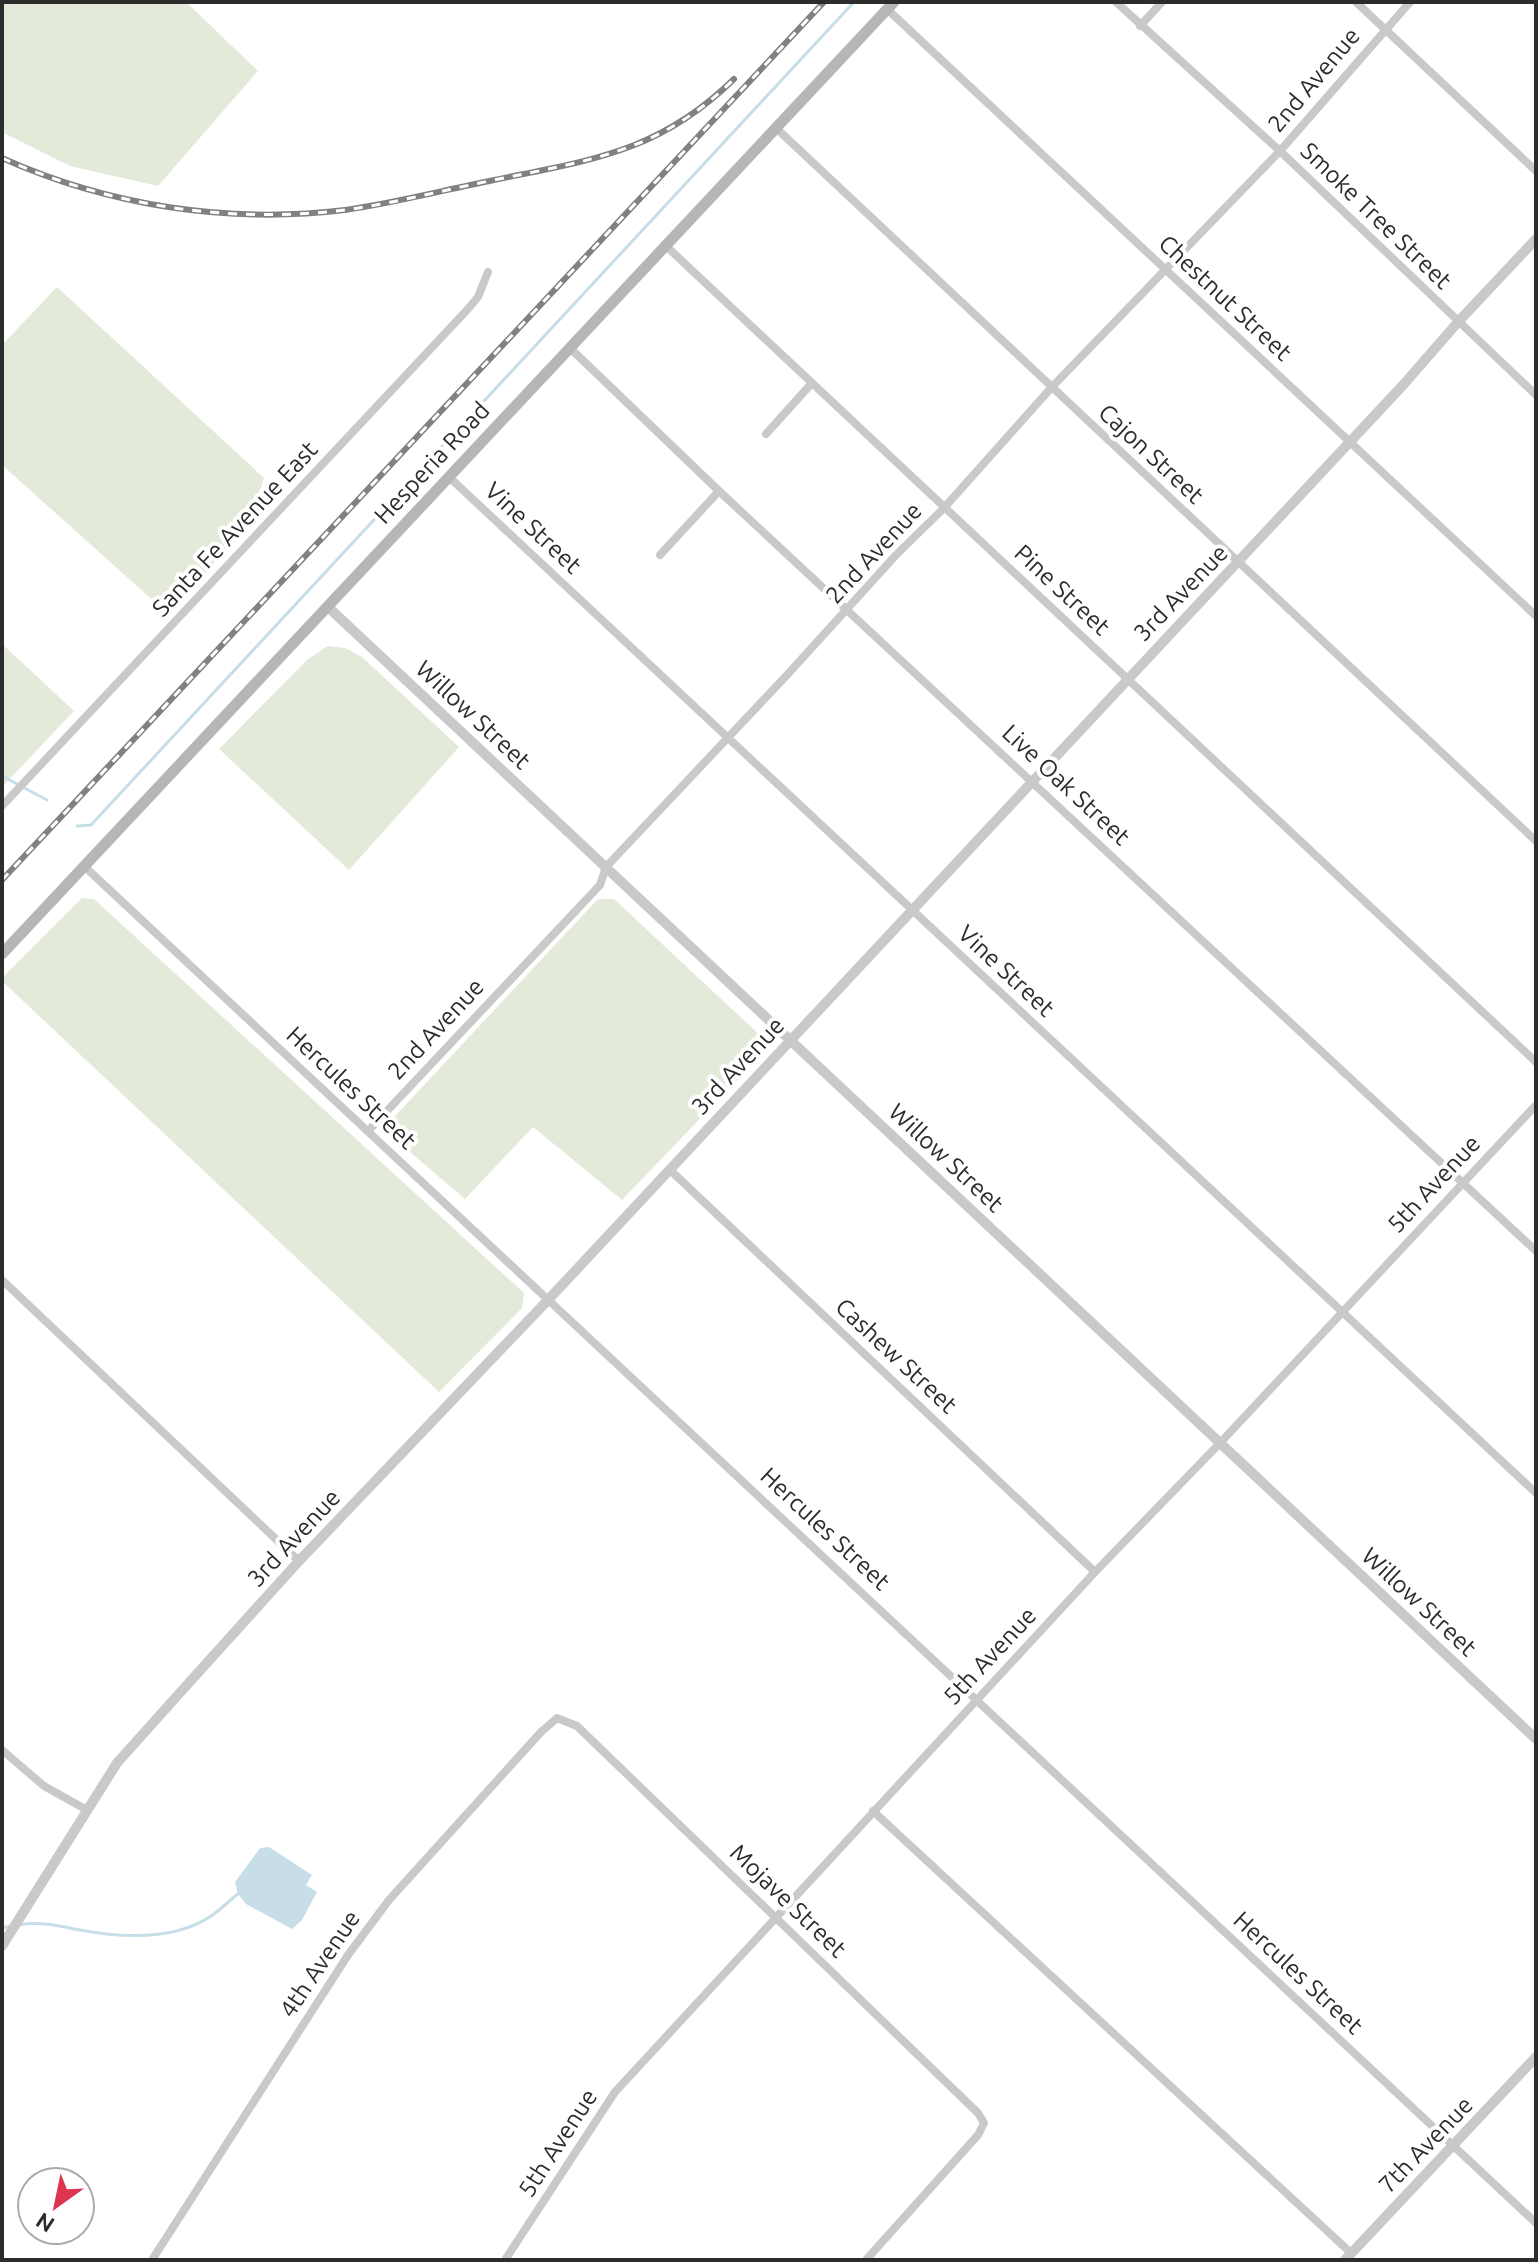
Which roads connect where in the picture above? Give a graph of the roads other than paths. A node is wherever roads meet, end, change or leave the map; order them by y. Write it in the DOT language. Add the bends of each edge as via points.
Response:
graph roads {
  1 [pos="1116,2"];
  2 [pos="1162,2"];
  3 [pos="1356,2"];
  4 [pos="1410,2"];
  5 [pos="891,6"];
  6 [pos="1140,26"];
  7 [pos="1385,28"];
  8 [pos="776,128"];
  9 [pos="1280,151"];
  10 [pos="1536,171"];
  11 [pos="1536,239"];
  12 [pos="666,246"];
  13 [pos="1165,270"];
  14 [pos="488,272"];
  15 [pos="1458,322"];
  16 [pos="570,348"];
  17 [pos="812,383"];
  18 [pos="1051,388"];
  19 [pos="1536,395"];
  20 [pos="766,434"];
  21 [pos="1349,441"];
  22 [pos="449,477"];
  23 [pos="719,491"];
  24 [pos="944,508"];
  25 [pos="660,555"];
  26 [pos="1238,562"];
  27 [pos="328,607"];
  28 [pos="847,610"];
  29 [pos="1536,616"];
  30 [pos="1126,679"];
  31 [pos="727,738"];
  32 [pos="1033,781"];
  33 [pos="2,806"];
  34 [pos="1536,841"];
  35 [pos="85,867"];
  36 [pos="606,867"];
  37 [pos="912,910"];
  38 [pos="2,954"];
  39 [pos="791,1039"];
  40 [pos="1536,1062"];
  41 [pos="1536,1105"];
  42 [pos="368,1131"];
  43 [pos="669,1169"];
  44 [pos="1462,1182"];
  45 [pos="1536,1251"];
  46 [pos="2,1280"];
  47 [pos="548,1300"];
  48 [pos="1342,1311"];
  49 [pos="1220,1443"];
  50 [pos="1536,1493"];
  51 [pos="299,1561"];
  52 [pos="1095,1572"];
  53 [pos="978,1699"];
  54 [pos="557,1718"];
  55 [pos="1536,1739"];
  56 [pos="2,1750"];
  57 [pos="87,1810"];
  58 [pos="873,1811"];
  59 [pos="776,1916"];
  60 [pos="2,1946"];
  61 [pos="1536,2057"];
  62 [pos="1453,2146"];
  63 [pos="1536,2223"];
  64 [pos="1348,2257"];
  65 [pos="152,2260"];
  66 [pos="505,2260"];
  67 [pos="866,2260"];
  1 -- 6 [label="street, Smoke Tree Street"];
  2 -- 6 [label="street"];
  3 -- 7 [label="street"];
  4 -- 7 [label="street, 2nd Avenue"];
  5 -- 8 [label="main road, Hesperia Road"];
  5 -- 13 [label="street, Chestnut Street"];
  6 -- 9 [label="street, Smoke Tree Street"];
  7 -- 9 [label="street, 2nd Avenue"];
  7 -- 10 [label="street"];
  8 -- 12 [label="main road, Hesperia Road"];
  8 -- 18 [label="street, Cajon Street"];
  9 -- 13 [label="street, 2nd Avenue"];
  9 -- 15 [label="street, Smoke Tree Street"];
  11 -- 15 [label="street, 3rd Avenue"];
  12 -- 16 [label="main road, Hesperia Road"];
  12 -- 17 [label="street, Pine Street"];
  13 -- 18 [label="street, 2nd Avenue"];
  13 -- 21 [label="street, Chestnut Street"];
  14 -- 33 [label="street, Santa Fe Avenue East" via="467,310"];
  15 -- 19 [label="street, Smoke Tree Street"];
  15 -- 21 [label="street, 3rd Avenue"];
  16 -- 22 [label="main road, Hesperia Road"];
  16 -- 23 [label="street, Live Oak Street"];
  17 -- 20 [label="street"];
  17 -- 24 [label="street, Pine Street"];
  18 -- 24 [label="street, 2nd Avenue"];
  18 -- 26 [label="street, Cajon Street"];
  21 -- 26 [label="street, 3rd Avenue"];
  21 -- 29 [label="street, Chestnut Street"];
  22 -- 27 [label="main road, Hesperia Road"];
  22 -- 31 [label="street, Vine Street"];
  23 -- 25 [label="street"];
  23 -- 28 [label="street, Live Oak Street"];
  24 -- 28 [label="street, 2nd Avenue"];
  24 -- 30 [label="street, Pine Street"];
  26 -- 30 [label="street, 3rd Avenue"];
  26 -- 34 [label="street, Cajon Street"];
  27 -- 35 [label="main road, Hesperia Road"];
  27 -- 36 [label="street, Willow Street"];
  28 -- 31 [label="street, 2nd Avenue"];
  28 -- 32 [label="street, Live Oak Street"];
  30 -- 32 [label="street, 3rd Avenue"];
  30 -- 40 [label="street, Pine Street"];
  31 -- 36 [label="street, 2nd Avenue"];
  31 -- 37 [label="street, Vine Street"];
  32 -- 37 [label="street, 3rd Avenue"];
  32 -- 44 [label="street, Live Oak Street"];
  35 -- 38 [label="main road, Hesperia Road"];
  35 -- 42 [label="street, Hercules Street"];
  36 -- 39 [label="street, Willow Street"];
  36 -- 42 [label="street, 2nd Avenue" via="600,885"];
  37 -- 39 [label="street, 3rd Avenue"];
  37 -- 48 [label="street, Vine Street"];
  39 -- 43 [label="street, 3rd Avenue"];
  39 -- 49 [label="street, Willow Street"];
  41 -- 44 [label="street, 5th Avenue"];
  42 -- 47 [label="street, Hercules Street"];
  43 -- 47 [label="street, 3rd Avenue"];
  43 -- 52 [label="street, Cashew Street"];
  44 -- 45 [label="street, Live Oak Street"];
  44 -- 48 [label="street, 5th Avenue"];
  46 -- 51 [label="street"];
  47 -- 51 [label="street, 3rd Avenue"];
  47 -- 53 [label="street, Hercules Street"];
  48 -- 49 [label="street, 5th Avenue"];
  48 -- 50 [label="street, Vine Street"];
  49 -- 52 [label="street, 5th Avenue"];
  49 -- 55 [label="street, Willow Street"];
  51 -- 57 [label="street, 3rd Avenue" via="117,1763"];
  52 -- 53 [label="street, 5th Avenue"];
  53 -- 58 [label="street, 5th Avenue"];
  53 -- 62 [label="street, Hercules Street"];
  54 -- 59 [label="street, Mojave Street" via="577,1726"];
  54 -- 65 [label="street, 4th Avenue" via="389,1900 346,1957"];
  56 -- 57 [label="street" via="44,1786"];
  57 -- 60 [label="street, 3rd Avenue"];
  58 -- 59 [label="street, 5th Avenue"];
  58 -- 64 [label="street"];
  59 -- 66 [label="street, 5th Avenue" via="615,2092"];
  59 -- 67 [label="street, Mojave Street" via="984,2123"];
  61 -- 62 [label="street, 7th Avenue"];
  62 -- 63 [label="street, Hercules Street"];
  62 -- 64 [label="street, 7th Avenue"];
}
